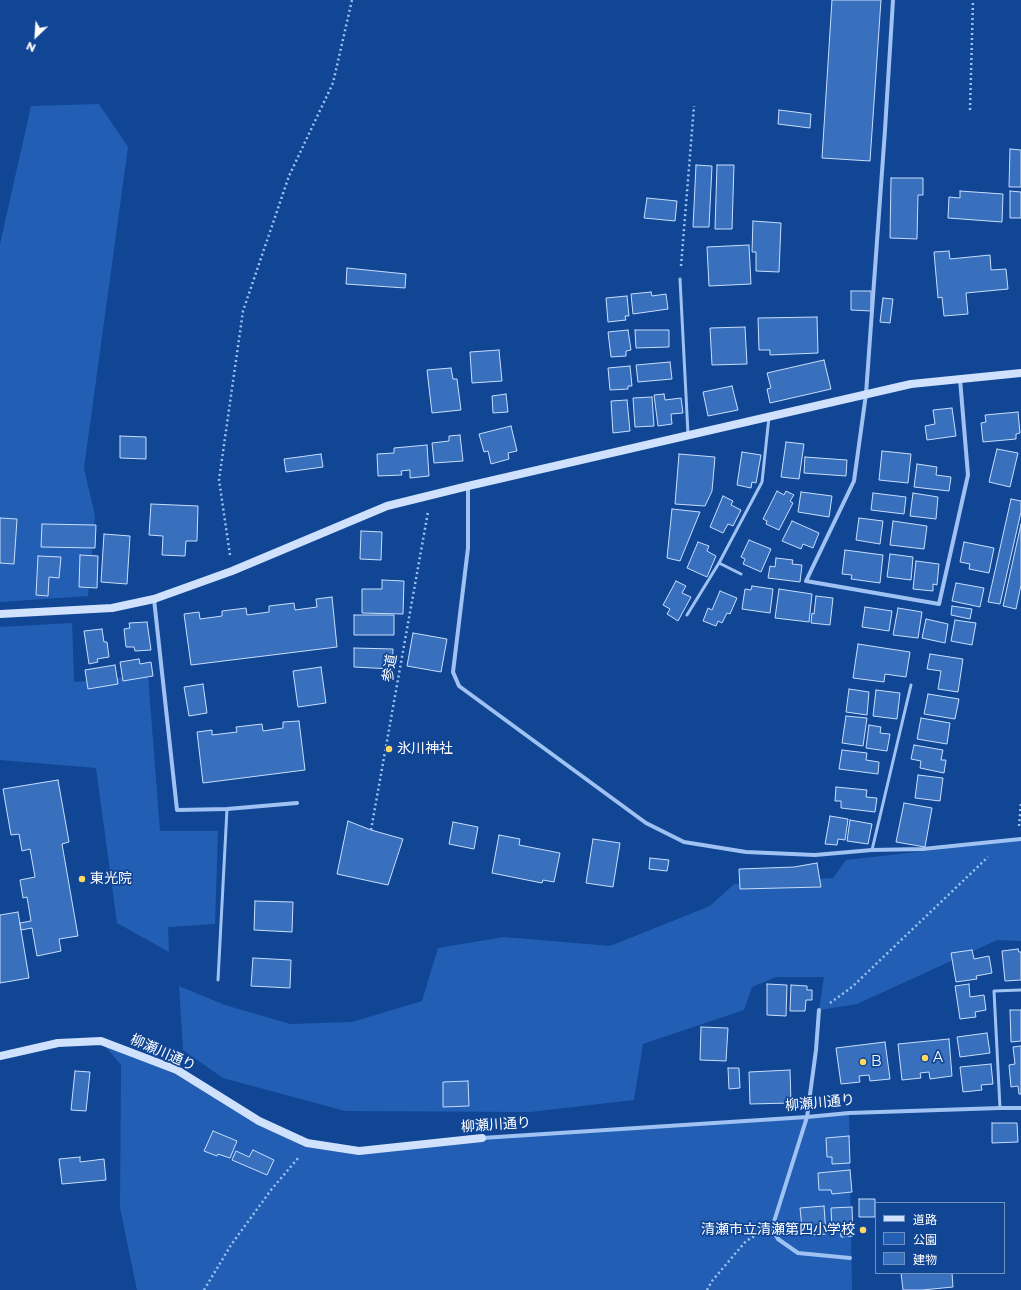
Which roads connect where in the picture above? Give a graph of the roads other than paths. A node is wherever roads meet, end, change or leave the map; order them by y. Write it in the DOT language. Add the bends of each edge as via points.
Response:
graph roads {
  1 [pos="893,0"];
  2 [pos="680,278"];
  3 [pos="1021,374"];
  4 [pos="960,379"];
  5 [pos="866,394"];
  6 [pos="769,418"];
  7 [pos="688,436"];
  8 [pos="468,486"];
  9 [pos="719,564"];
  10 [pos="741,574"];
  11 [pos="154,599"];
  12 [pos="0,614"];
  13 [pos="687,616"];
  14 [pos="911,685"];
  15 [pos="297,803"];
  16 [pos="227,809"];
  17 [pos="1020,839"];
  18 [pos="872,850"];
  19 [pos="218,980"];
  20 [pos="1021,990"];
  21 [pos="820,1010"];
  22 [pos="0,1056"];
  23 [pos="1000,1108"];
  24 [pos="1021,1108"];
  25 [pos="807,1117"];
  26 [pos="482,1138"];
  27 [pos="850,1258"];
  1 -- 5 [label="street"];
  2 -- 7 [label="lane"];
  3 -- 4 [label="street"];
  4 -- 5 [label="street" via="911,384"];
  4 -- 5 [label="street" via="968,475 940,604 806,581 854,481"];
  5 -- 6 [label="street"];
  6 -- 7 [label="street"];
  6 -- 9 [label="lane" via="762,482"];
  7 -- 8 [label="street"];
  8 -- 11 [label="street" via="387,506 232,571"];
  8 -- 18 [label="street" via="468,548 452,672 459,686 646,823 684,842 746,852 815,855"];
  9 -- 10 [label="lane"];
  9 -- 13 [label="lane"];
  11 -- 12 [label="street" via="112,608"];
  11 -- 16 [label="street" via="177,810"];
  14 -- 18 [label="lane"];
  15 -- 16 [label="street"];
  16 -- 19 [label="lane"];
  17 -- 18 [label="street" via="923,849"];
  20 -- 23 [label="lane" via="994,991"];
  21 -- 25 [label="street"];
  22 -- 26 [label="street, 柳瀬川通り" via="58,1043 101,1041 177,1070 260,1121 307,1143 359,1151"];
  23 -- 24 [label="street, 柳瀬川通り"];
  23 -- 25 [label="street, 柳瀬川通り" via="849,1113"];
  25 -- 26 [label="street, 柳瀬川通り"];
  25 -- 27 [label="street" via="772,1228 778,1239 798,1253"];
}
